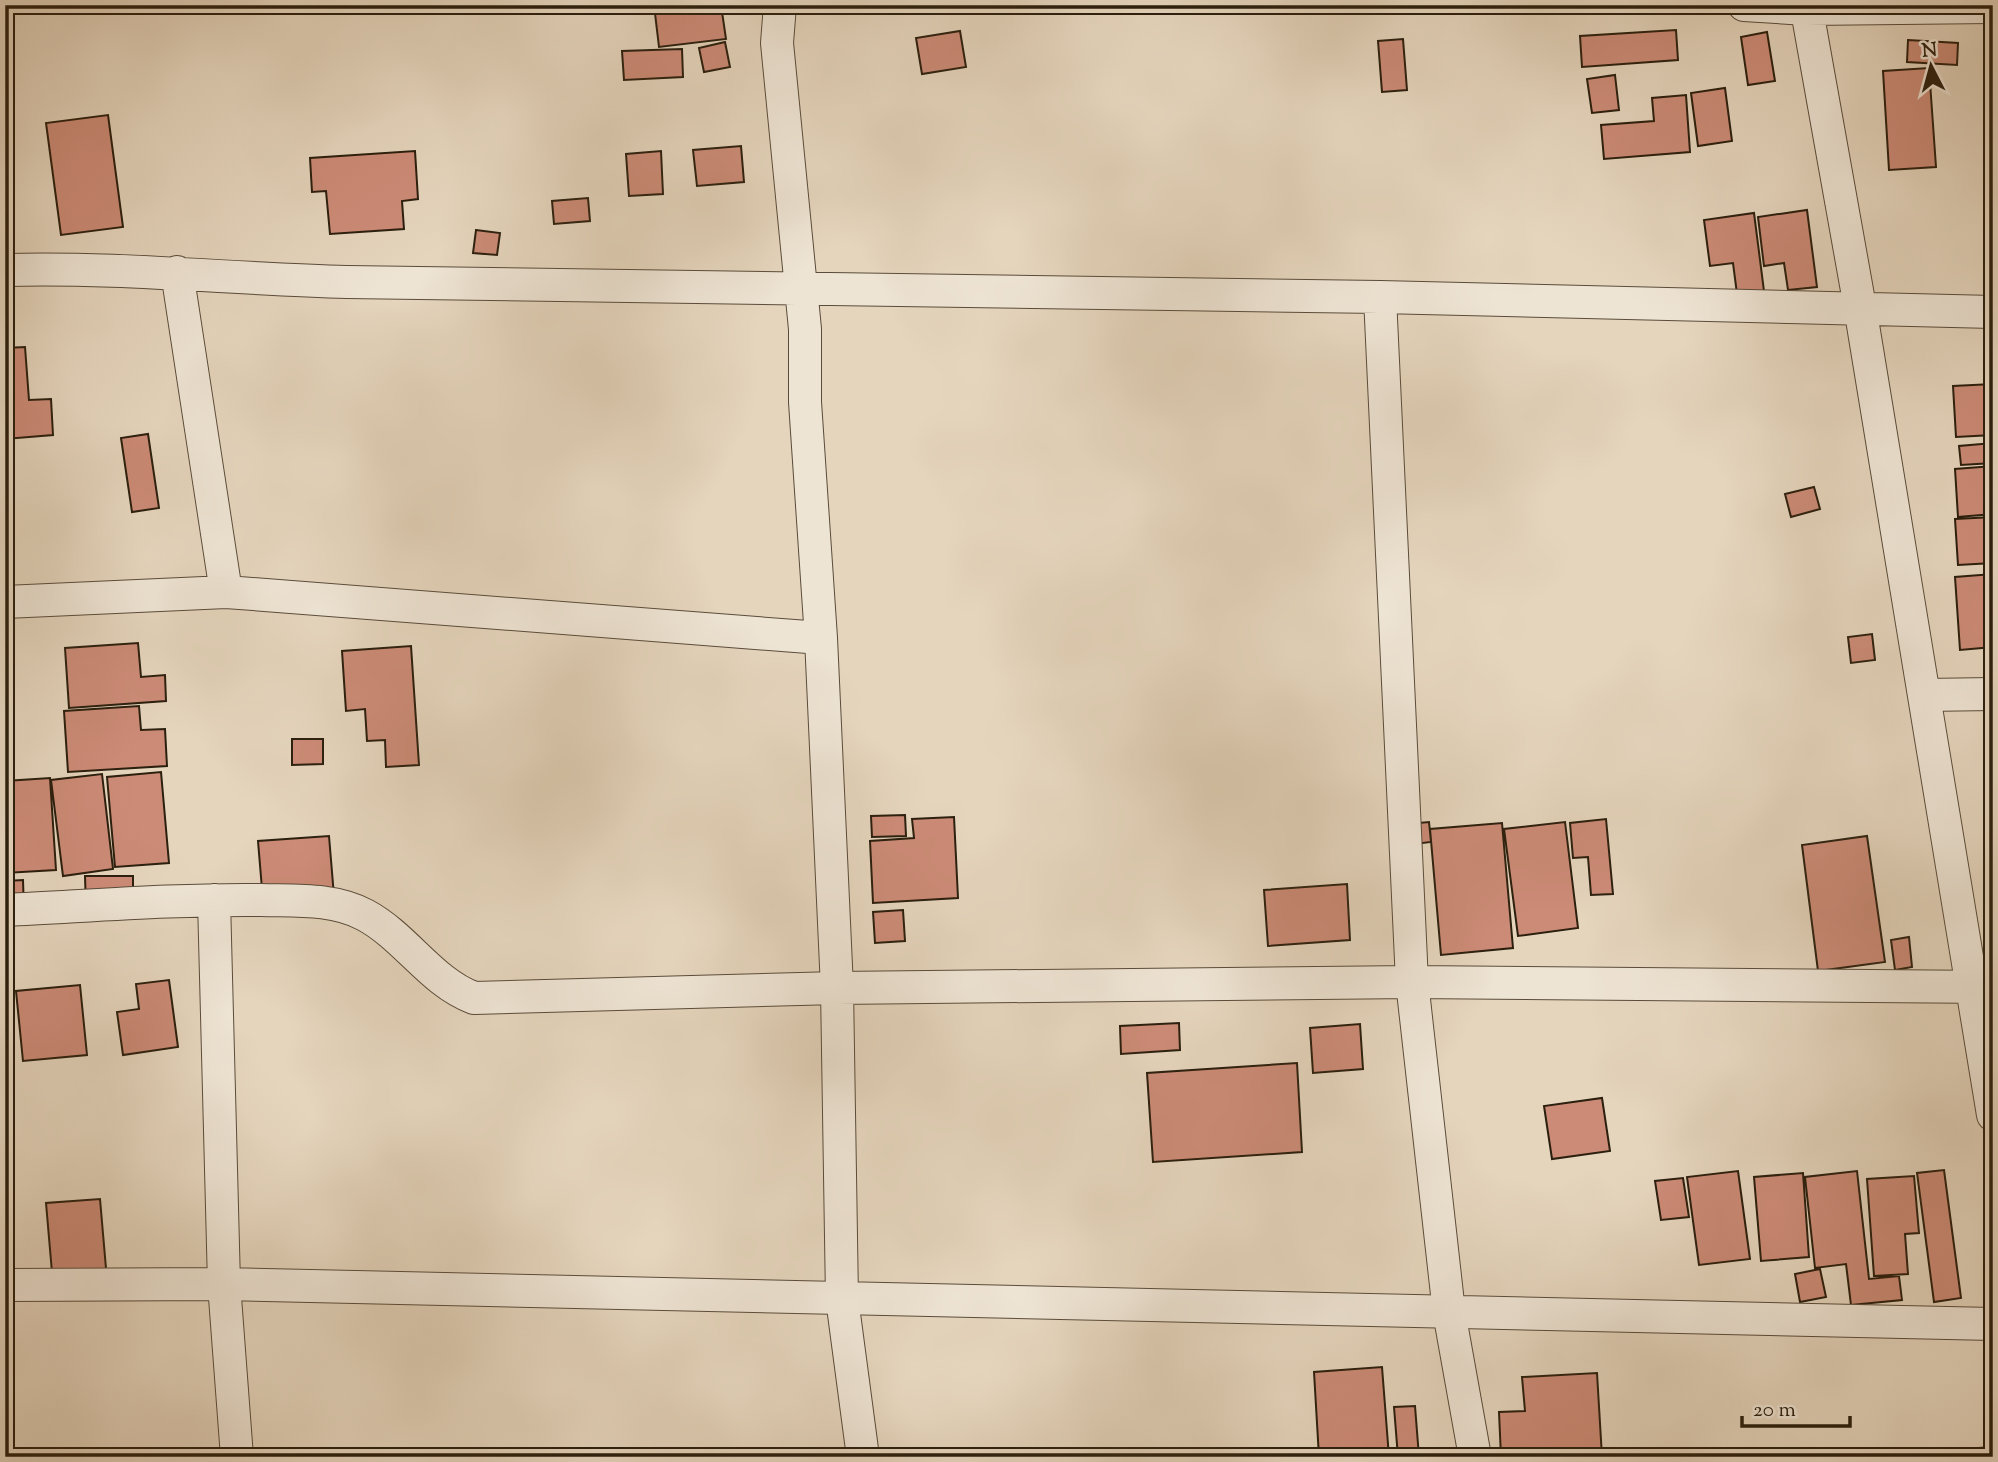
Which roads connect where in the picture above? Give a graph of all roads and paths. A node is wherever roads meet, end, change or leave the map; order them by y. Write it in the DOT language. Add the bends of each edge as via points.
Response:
graph roads {
  1 [pos="780,5"];
  2 [pos="1744,5"];
  3 [pos="1806,7"];
  4 [pos="1993,8"];
  5 [pos="5,270"];
  6 [pos="177,272"];
  7 [pos="799,290"];
  8 [pos="1380,298"];
  9 [pos="1860,307"];
  10 [pos="1993,312"];
  11 [pos="226,592"];
  12 [pos="5,601"];
  13 [pos="821,638"];
  14 [pos="1993,694"];
  15 [pos="1924,695"];
  16 [pos="214,900"];
  17 [pos="5,910"];
  18 [pos="1412,982"];
  19 [pos="1983,987"];
  20 [pos="837,988"];
  21 [pos="1993,1115"];
  22 [pos="224,1284"];
  23 [pos="5,1285"];
  24 [pos="842,1298"];
  25 [pos="1449,1312"];
  26 [pos="1993,1324"];
  27 [pos="237,1457"];
  28 [pos="863,1457"];
  29 [pos="1475,1457"];
  1 -- 7 [label="street" via="778,43"];
  2 -- 3 [label="street"];
  3 -- 4 [label="street"];
  3 -- 9 [label="street"];
  5 -- 6 [label="street"];
  6 -- 7 [label="street" via="255,279"];
  6 -- 11 [label="street"];
  7 -- 8 [label="street"];
  7 -- 13 [label="street"];
  8 -- 9 [label="street"];
  8 -- 18 [label="street"];
  9 -- 10 [label="street"];
  9 -- 15 [label="street"];
  11 -- 12 [label="street"];
  11 -- 13 [label="street"];
  13 -- 20 [label="street"];
  14 -- 15 [label="street"];
  15 -- 19 [label="street"];
  16 -- 17 [label="street"];
  16 -- 20 [label="street" via="321,901 364,914 405,944 454,991 474,998"];
  16 -- 22 [label="street"];
  18 -- 19 [label="street"];
  18 -- 20 [label="street"];
  18 -- 25 [label="street"];
  19 -- 21 [label="street"];
  20 -- 24 [label="street"];
  22 -- 23 [label="street"];
  22 -- 24 [label="street"];
  22 -- 27 [label="street"];
  24 -- 25 [label="street"];
  24 -- 28 [label="street"];
  25 -- 26 [label="street"];
  25 -- 29 [label="street"];
}
